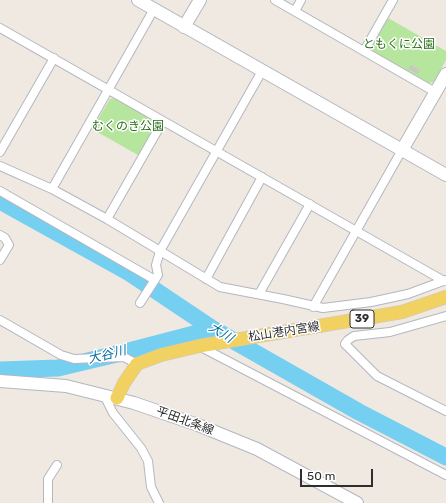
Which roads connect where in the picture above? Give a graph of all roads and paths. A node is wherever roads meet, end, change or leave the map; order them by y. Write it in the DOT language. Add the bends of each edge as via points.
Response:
graph roads {
  1 [pos="138,0"];
  2 [pos="200,0"];
  3 [pos="275,0"];
  4 [pos="301,0"];
  5 [pos="393,0"];
  6 [pos="154,9"];
  7 [pos="295,11"];
  8 [pos="184,26"];
  9 [pos="0,28"];
  10 [pos="364,51"];
  11 [pos="54,58"];
  12 [pos="262,71"];
  13 [pos="446,74"];
  14 [pos="108,90"];
  15 [pos="436,92"];
  16 [pos="163,121"];
  17 [pos="402,150"];
  18 [pos="0,152"];
  19 [pos="217,152"];
  20 [pos="0,166"];
  21 [pos="446,175"];
  22 [pos="262,177"];
  23 [pos="52,189"];
  24 [pos="0,191"];
  25 [pos="310,204"];
  26 [pos="106,219"];
  27 [pos="357,230"];
  28 [pos="0,235"];
  29 [pos="160,251"];
  30 [pos="0,260"];
  31 [pos="206,279"];
  32 [pos="445,281"];
  33 [pos="154,282"];
  34 [pos="259,294"];
  35 [pos="446,297"];
  36 [pos="140,303"];
  37 [pos="313,307"];
  38 [pos="446,316"];
  39 [pos="437,318"];
  40 [pos="0,320"];
  41 [pos="446,323"];
  42 [pos="199,346"];
  43 [pos="137,364"];
  44 [pos="3,382"];
  45 [pos="111,396"];
  46 [pos="446,411"];
  47 [pos="57,465"];
  48 [pos="446,475"];
  49 [pos="48,503"];
  50 [pos="159,503"];
  51 [pos="357,503"];
  1 -- 6 [label="street"];
  2 -- 8 [label="street"];
  3 -- 7 [label="street"];
  4 -- 7 [label="street"];
  5 -- 10 [label="street"];
  6 -- 8 [label="street"];
  6 -- 14 [label="street"];
  7 -- 10 [label="street"];
  8 -- 12 [label="street"];
  9 -- 11 [label="street"];
  10 -- 15 [label="street"];
  11 -- 14 [label="street"];
  11 -- 18 [label="street"];
  12 -- 17 [label="street"];
  12 -- 19 [label="street"];
  13 -- 15 [label="street"];
  14 -- 16 [label="street"];
  14 -- 23 [label="street"];
  15 -- 17 [label="street"];
  16 -- 19 [label="street"];
  16 -- 26 [label="street"];
  17 -- 21 [label="street"];
  17 -- 27 [label="street"];
  19 -- 22 [label="street"];
  19 -- 29 [label="street"];
  20 -- 23 [label="street"];
  22 -- 25 [label="street"];
  22 -- 31 [label="street"];
  23 -- 26 [label="street"];
  24 -- 33 [label="street"];
  25 -- 27 [label="street"];
  25 -- 34 [label="street"];
  26 -- 29 [label="street"];
  27 -- 32 [label="street"];
  27 -- 37 [label="street"];
  28 -- 30 [label="street" via="9,245"];
  29 -- 31 [label="street"];
  29 -- 33 [label="street" via="156,265 158,275"];
  31 -- 34 [label="street" via="220,287"];
  32 -- 37 [label="street" via="408,294 370,302"];
  33 -- 36 [label="street"];
  34 -- 37 [label="street"];
  35 -- 42 [label="main road, 松山港内宮線 / 39" via="402,312"];
  38 -- 39 [label="street"];
  39 -- 41 [label="street"];
  39 -- 46 [label="street" via="390,332 354,336 346,344 377,376"];
  40 -- 43 [label="street" via="61,355 74,359 124,356"];
  42 -- 43 [label="main road, 松山港内宮線 / 39"];
  42 -- 48 [label="street"];
  43 -- 45 [label="main road"];
  44 -- 45 [label="street, 平田北条線" via="59,385"];
  45 -- 50 [label="street" via="113,413 145,454 151,487"];
  45 -- 51 [label="street, 平田北条線" via="198,425 257,449"];
  47 -- 49 [label="street" via="48,479"];
}
